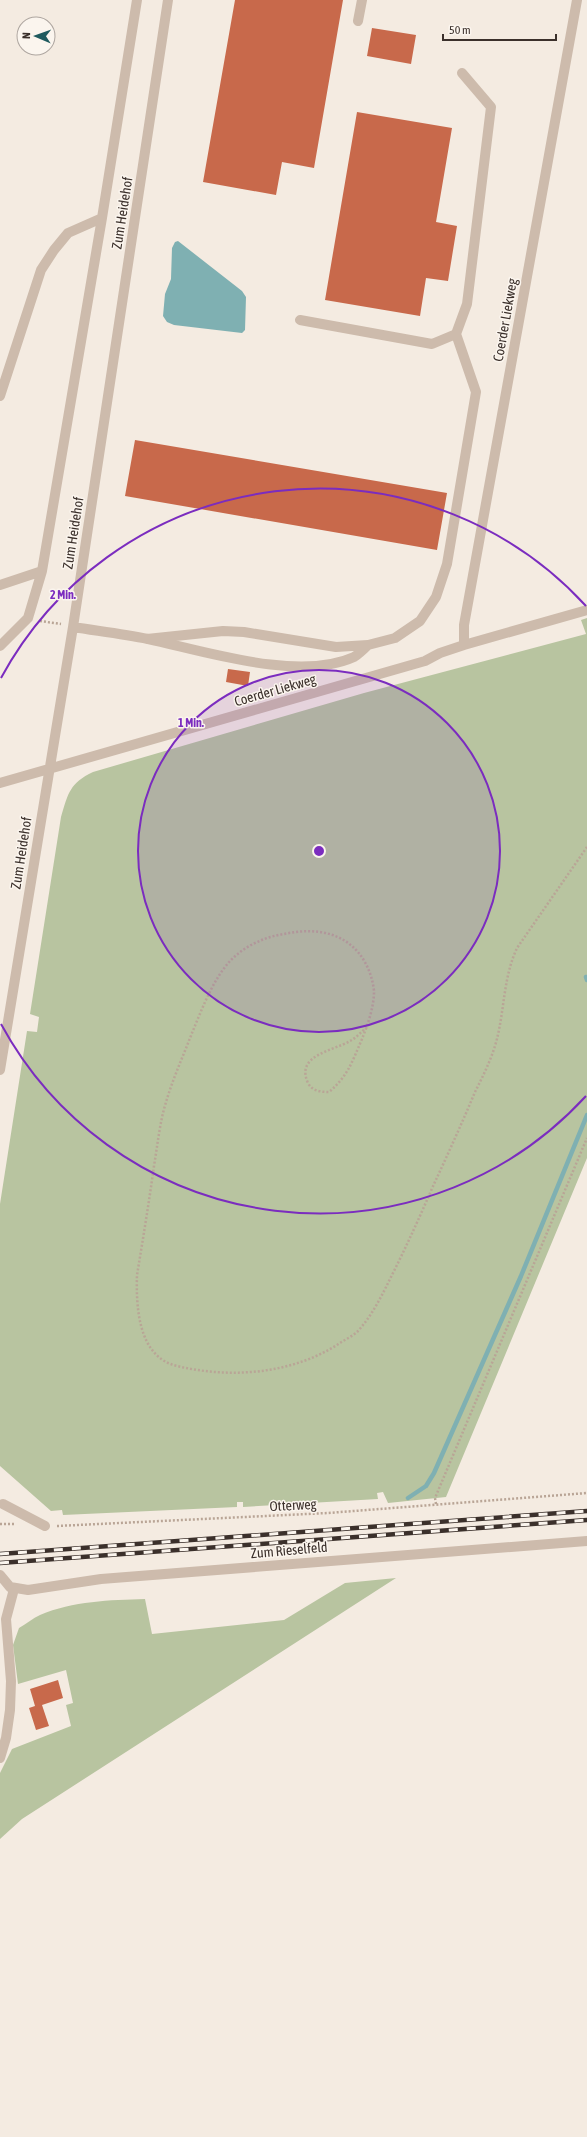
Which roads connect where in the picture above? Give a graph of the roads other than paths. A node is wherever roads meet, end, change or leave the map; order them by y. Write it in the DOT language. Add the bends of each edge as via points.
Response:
graph roads {
  1 [pos="137,0"];
  2 [pos="168,0"];
  3 [pos="362,0"];
  4 [pos="577,0"];
  5 [pos="358,21"];
  6 [pos="462,73"];
  7 [pos="102,218"];
  8 [pos="300,320"];
  9 [pos="456,334"];
  10 [pos="0,396"];
  11 [pos="42,571"];
  12 [pos="0,585"];
  13 [pos="587,610"];
  14 [pos="73,627"];
  15 [pos="147,639"];
  16 [pos="464,645"];
  17 [pos="0,646"];
  18 [pos="368,646"];
  19 [pos="49,769"];
  20 [pos="0,783"];
  21 [pos="0,1070"];
  22 [pos="3,1504"];
  23 [pos="45,1526"];
  24 [pos="587,1541"];
  25 [pos="0,1575"];
  26 [pos="14,1589"];
  27 [pos="3,1619"];
  28 [pos="0,1758"];
  1 -- 7 [label="street"];
  2 -- 14 [label="street, Zum Heidehof"];
  3 -- 5 [label="street"];
  4 -- 16 [label="street, Coerder Liekweg" via="464,625"];
  6 -- 9 [label="street" via="491,108 467,304"];
  7 -- 10 [label="street" via="68,234 41,270"];
  7 -- 11 [label="street"];
  8 -- 9 [label="street" via="432,344"];
  9 -- 18 [label="street" via="476,392 448,564 436,597 420,621 395,638"];
  11 -- 12 [label="street"];
  11 -- 17 [label="street" via="28,618"];
  13 -- 16 [label="street, Coerder Liekweg"];
  14 -- 15 [label="street"];
  14 -- 19 [label="street, Zum Heidehof"];
  15 -- 18 [label="street" via="223,631 336,647"];
  15 -- 18 [label="street" via="219,656 286,666 328,664 354,656"];
  16 -- 19 [label="street, Coerder Liekweg" via="425,661"];
  19 -- 20 [label="street, Coerder Liekweg"];
  19 -- 21 [label="street, Zum Heidehof"];
  22 -- 23 [label="street"];
  24 -- 26 [label="street, Zum Rieselfeld" via="101,1579 28,1590"];
  25 -- 26 [label="street" via="6,1584"];
  26 -- 27 [label="street"];
  27 -- 28 [label="street" via="11,1681 6,1738"];
}
